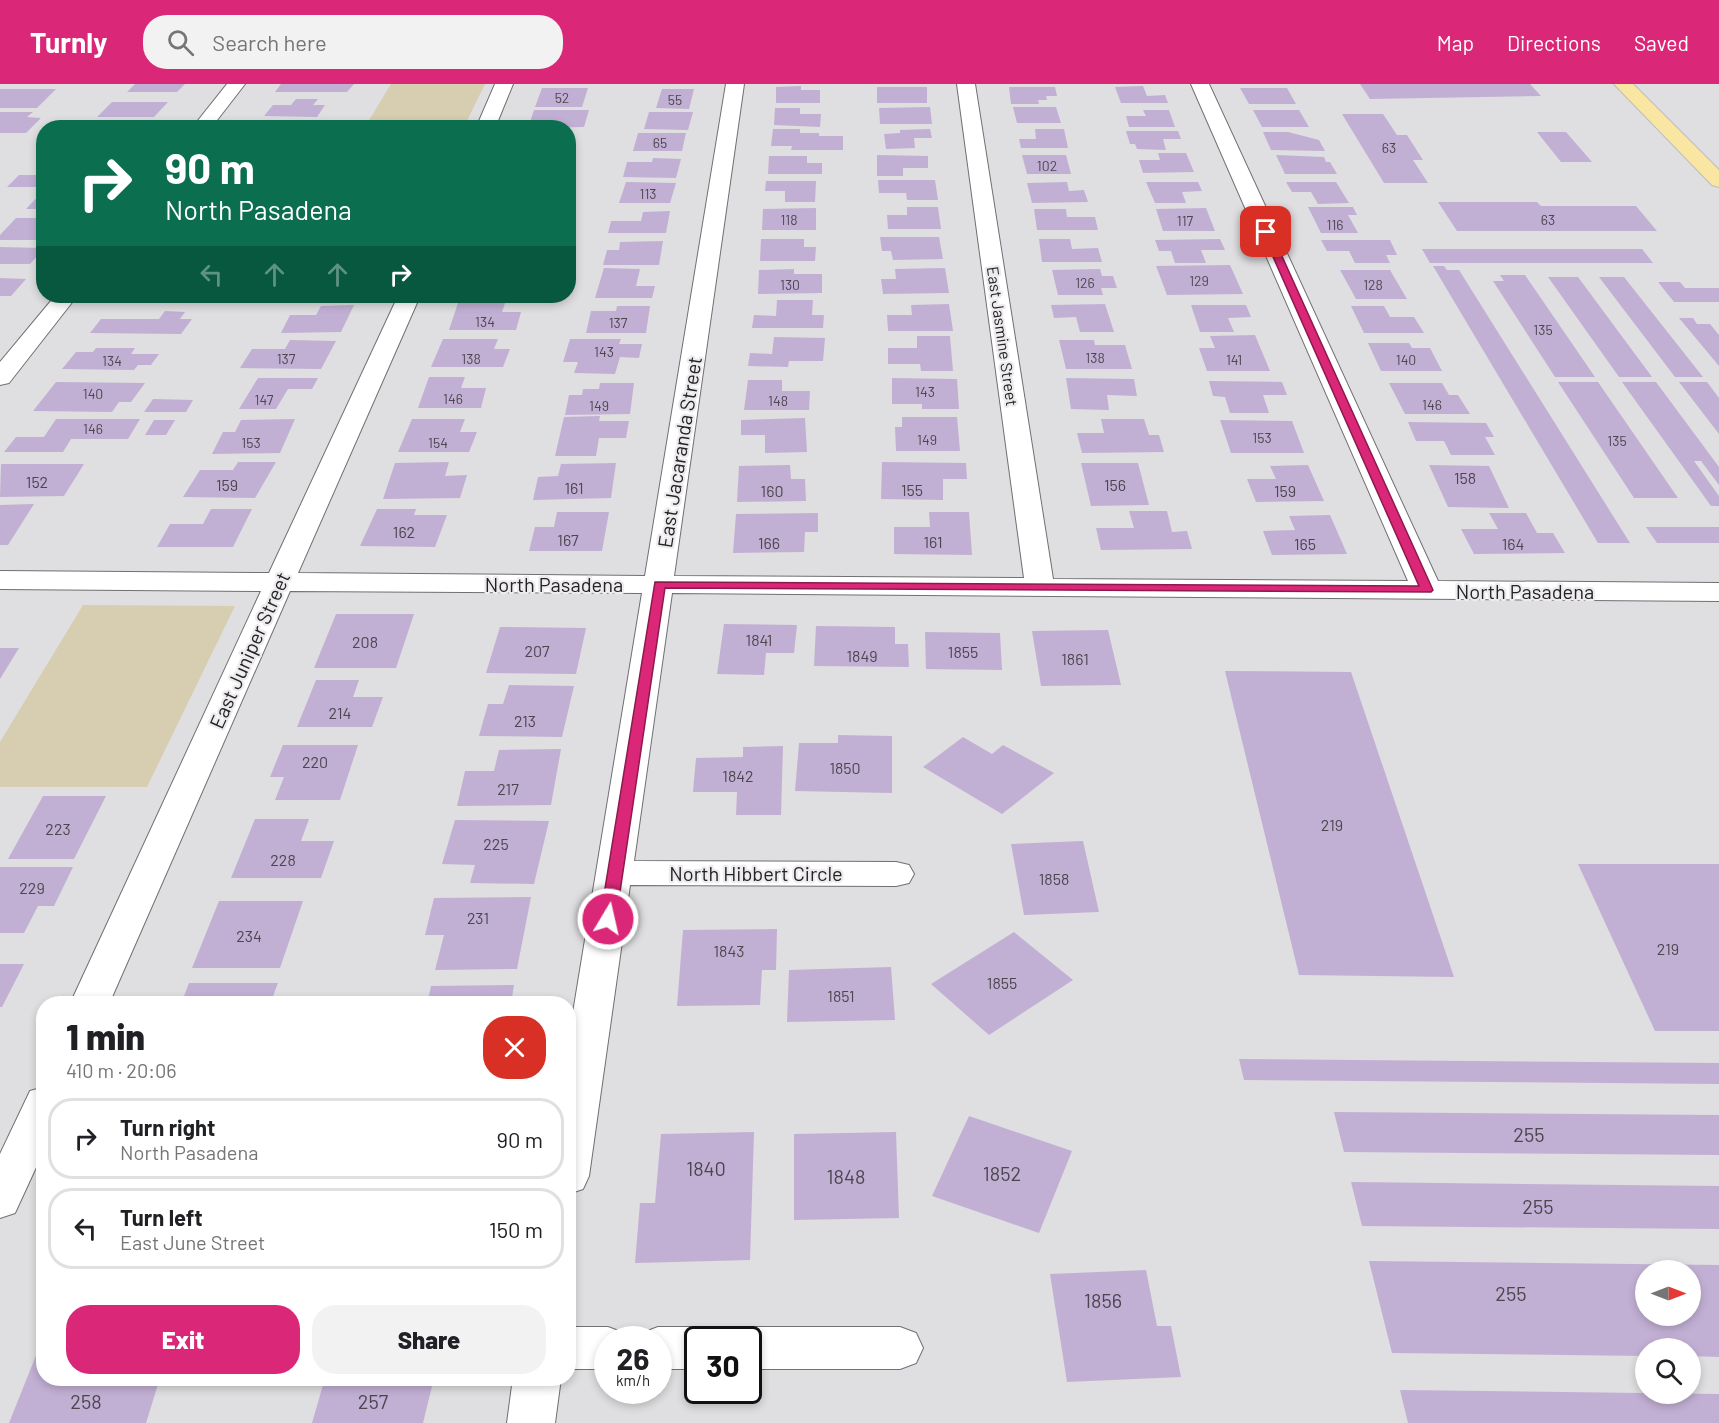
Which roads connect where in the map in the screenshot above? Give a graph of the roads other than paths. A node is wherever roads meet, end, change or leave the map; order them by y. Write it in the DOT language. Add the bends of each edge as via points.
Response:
graph roads {
  1 [pos="236,84"];
  2 [pos="504,84"];
  3 [pos="735,84"];
  4 [pos="966,84"];
  5 [pos="1200,84"];
  6 [pos="1623,84"];
  7 [pos="207,120"];
  8 [pos="488,120"];
  9 [pos="1719,181"];
  10 [pos="60,303"];
  11 [pos="406,303"];
  12 [pos="0,378"];
  13 [pos="0,580"];
  14 [pos="280,582"];
  15 [pos="659,585"];
  16 [pos="1040,587"];
  17 [pos="1427,590"];
  18 [pos="1719,592"];
  19 [pos="615,873"];
  20 [pos="896,874"];
  21 [pos="93,996"];
  22 [pos="36,1121"];
  23 [pos="576,1124"];
  24 [pos="0,1200"];
  25 [pos="576,1348"];
  26 [pos="594,1348"];
  27 [pos="762,1348"];
  28 [pos="900,1348"];
  29 [pos="536,1386"];
  30 [pos="531,1423"];
  1 -- 7 [label="street"];
  2 -- 8 [label="street"];
  3 -- 15 [label="street, East Jacaranda Street"];
  4 -- 16 [label="street, East Jasmine Street"];
  5 -- 17 [label="street"];
  6 -- 9 [label="main road"];
  10 -- 12 [label="street"];
  11 -- 14 [label="street, East Juniper Street"];
  13 -- 14 [label="street, North Pasadena"];
  14 -- 15 [label="street, North Pasadena"];
  14 -- 21 [label="street, East Juniper Street"];
  15 -- 16 [label="street, North Pasadena"];
  15 -- 19 [label="street, East Jacaranda Street"];
  16 -- 17 [label="street, North Pasadena"];
  17 -- 18 [label="street, North Pasadena"];
  19 -- 20 [label="street, North Hibbert Circle"];
  19 -- 23 [label="street, East Jacaranda Street"];
  22 -- 24 [label="street"];
  25 -- 26 [label="street"];
  27 -- 28 [label="street"];
  29 -- 30 [label="street"];
}
